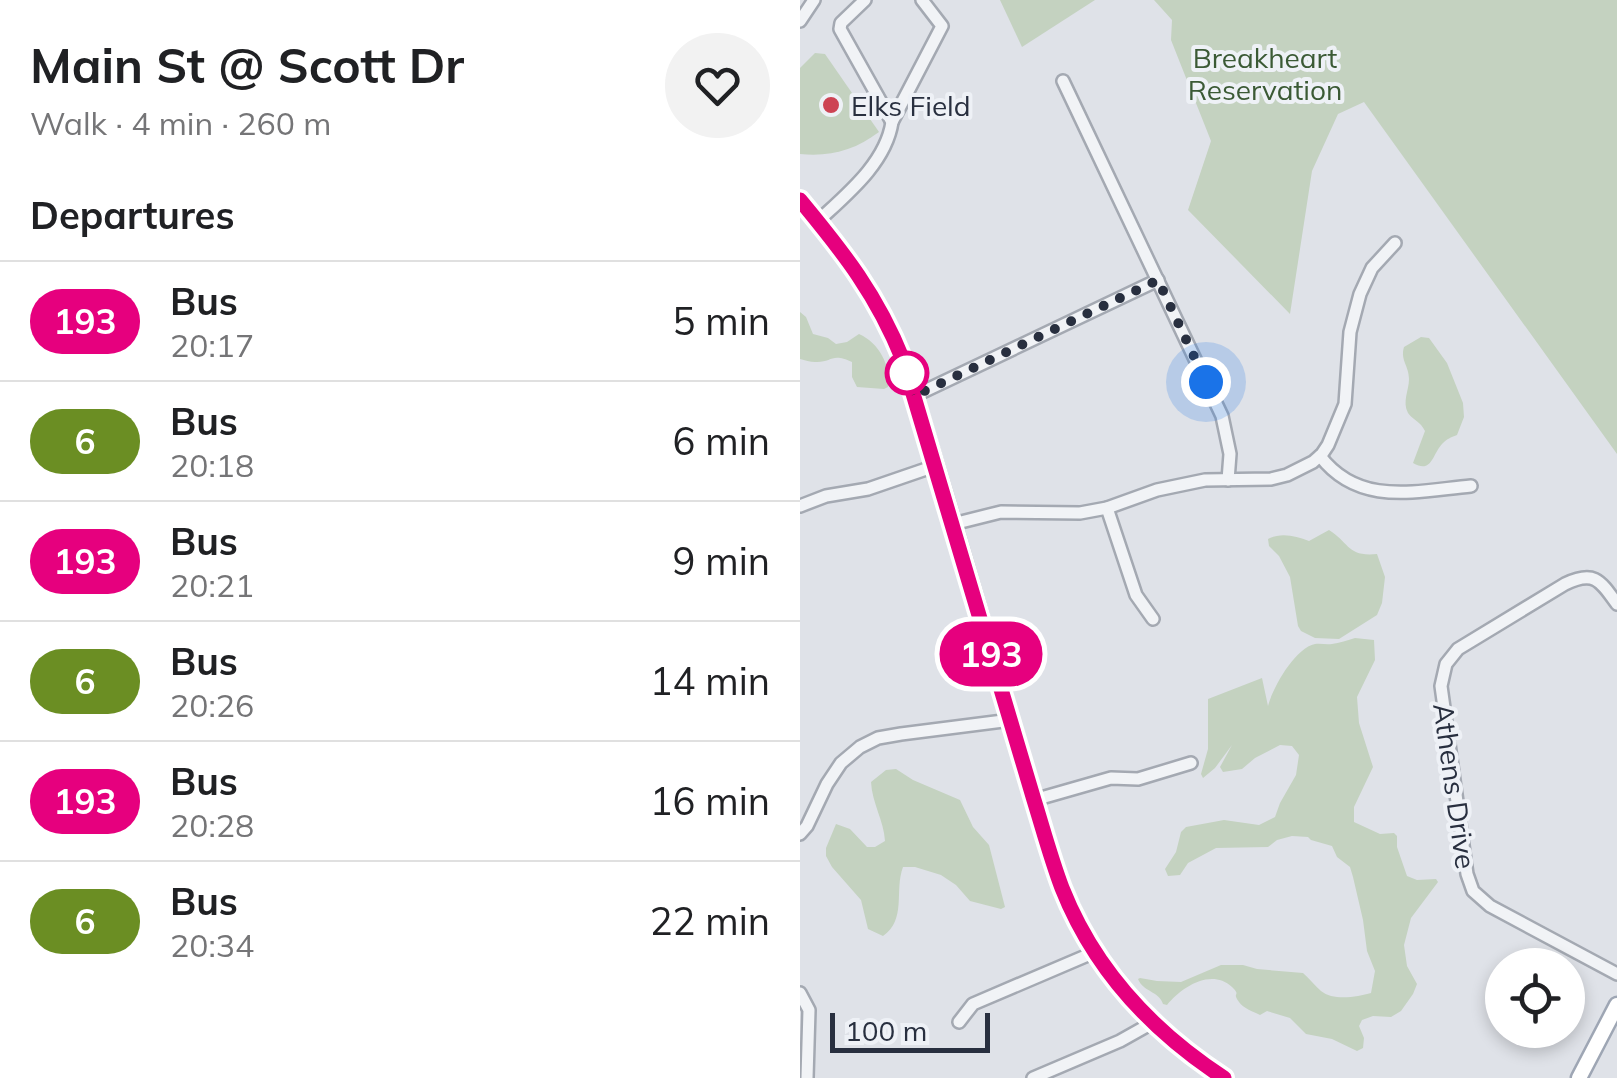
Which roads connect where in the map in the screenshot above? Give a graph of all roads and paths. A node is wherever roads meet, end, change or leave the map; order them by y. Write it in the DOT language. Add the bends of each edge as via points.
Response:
graph roads {
  1 [pos="814,0"];
  2 [pos="864,0"];
  3 [pos="922,0"];
  4 [pos="800,21"];
  5 [pos="1063,81"];
  6 [pos="892,122"];
  7 [pos="800,200"];
  8 [pos="818,221"];
  9 [pos="1396,243"];
  10 [pos="1158,280"];
  11 [pos="914,396"];
  12 [pos="1320,456"];
  13 [pos="935,466"];
  14 [pos="1228,480"];
  15 [pos="1471,486"];
  16 [pos="800,506"];
  17 [pos="1107,508"];
  18 [pos="953,524"];
  19 [pos="1617,604"];
  20 [pos="1153,619"];
  21 [pos="1011,720"];
  22 [pos="1191,763"];
  23 [pos="1034,800"];
  24 [pos="800,834"];
  25 [pos="1095,952"];
  26 [pos="1617,974"];
  27 [pos="800,993"];
  28 [pos="1617,1005"];
  29 [pos="959,1022"];
  30 [pos="1613,1022"];
  31 [pos="1152,1023"];
  32 [pos="808,1078"];
  33 [pos="1033,1078"];
  34 [pos="1224,1078"];
  35 [pos="1578,1078"];
  1 -- 4 [label="street"];
  2 -- 6 [label="street" via="840,28"];
  3 -- 6 [label="street" via="942,26"];
  5 -- 10 [label="street"];
  6 -- 8 [label="street" via="890,138 859,181"];
  7 -- 8 [label="main road"];
  8 -- 11 [label="main road" via="876,302"];
  9 -- 12 [label="street" via="1372,268 1360,294 1345,404"];
  10 -- 11 [label="street"];
  10 -- 14 [label="street" via="1222,416"];
  11 -- 13 [label="main road"];
  12 -- 14 [label="street" via="1287,475"];
  12 -- 15 [label="street" via="1344,478 1382,493"];
  13 -- 16 [label="street"];
  13 -- 18 [label="main road"];
  14 -- 17 [label="street" via="1158,490"];
  17 -- 18 [label="street" via="1001,512"];
  17 -- 20 [label="street" via="1136,596"];
  18 -- 21 [label="main road"];
  19 -- 26 [label="street, Athens Drive" via="1593,578 1565,584 1458,649 1441,686 1473,891"];
  21 -- 23 [label="main road"];
  21 -- 24 [label="street" via="878,738 860,747 827,784"];
  22 -- 23 [label="street"];
  23 -- 25 [label="main road" via="1062,888"];
  25 -- 29 [label="street" via="972,1004"];
  25 -- 31 [label="main road"];
  27 -- 32 [label="street" via="809,1009"];
  28 -- 30 [label="main road"];
  30 -- 35 [label="main road"];
  31 -- 33 [label="street"];
  31 -- 34 [label="main road"];
}
